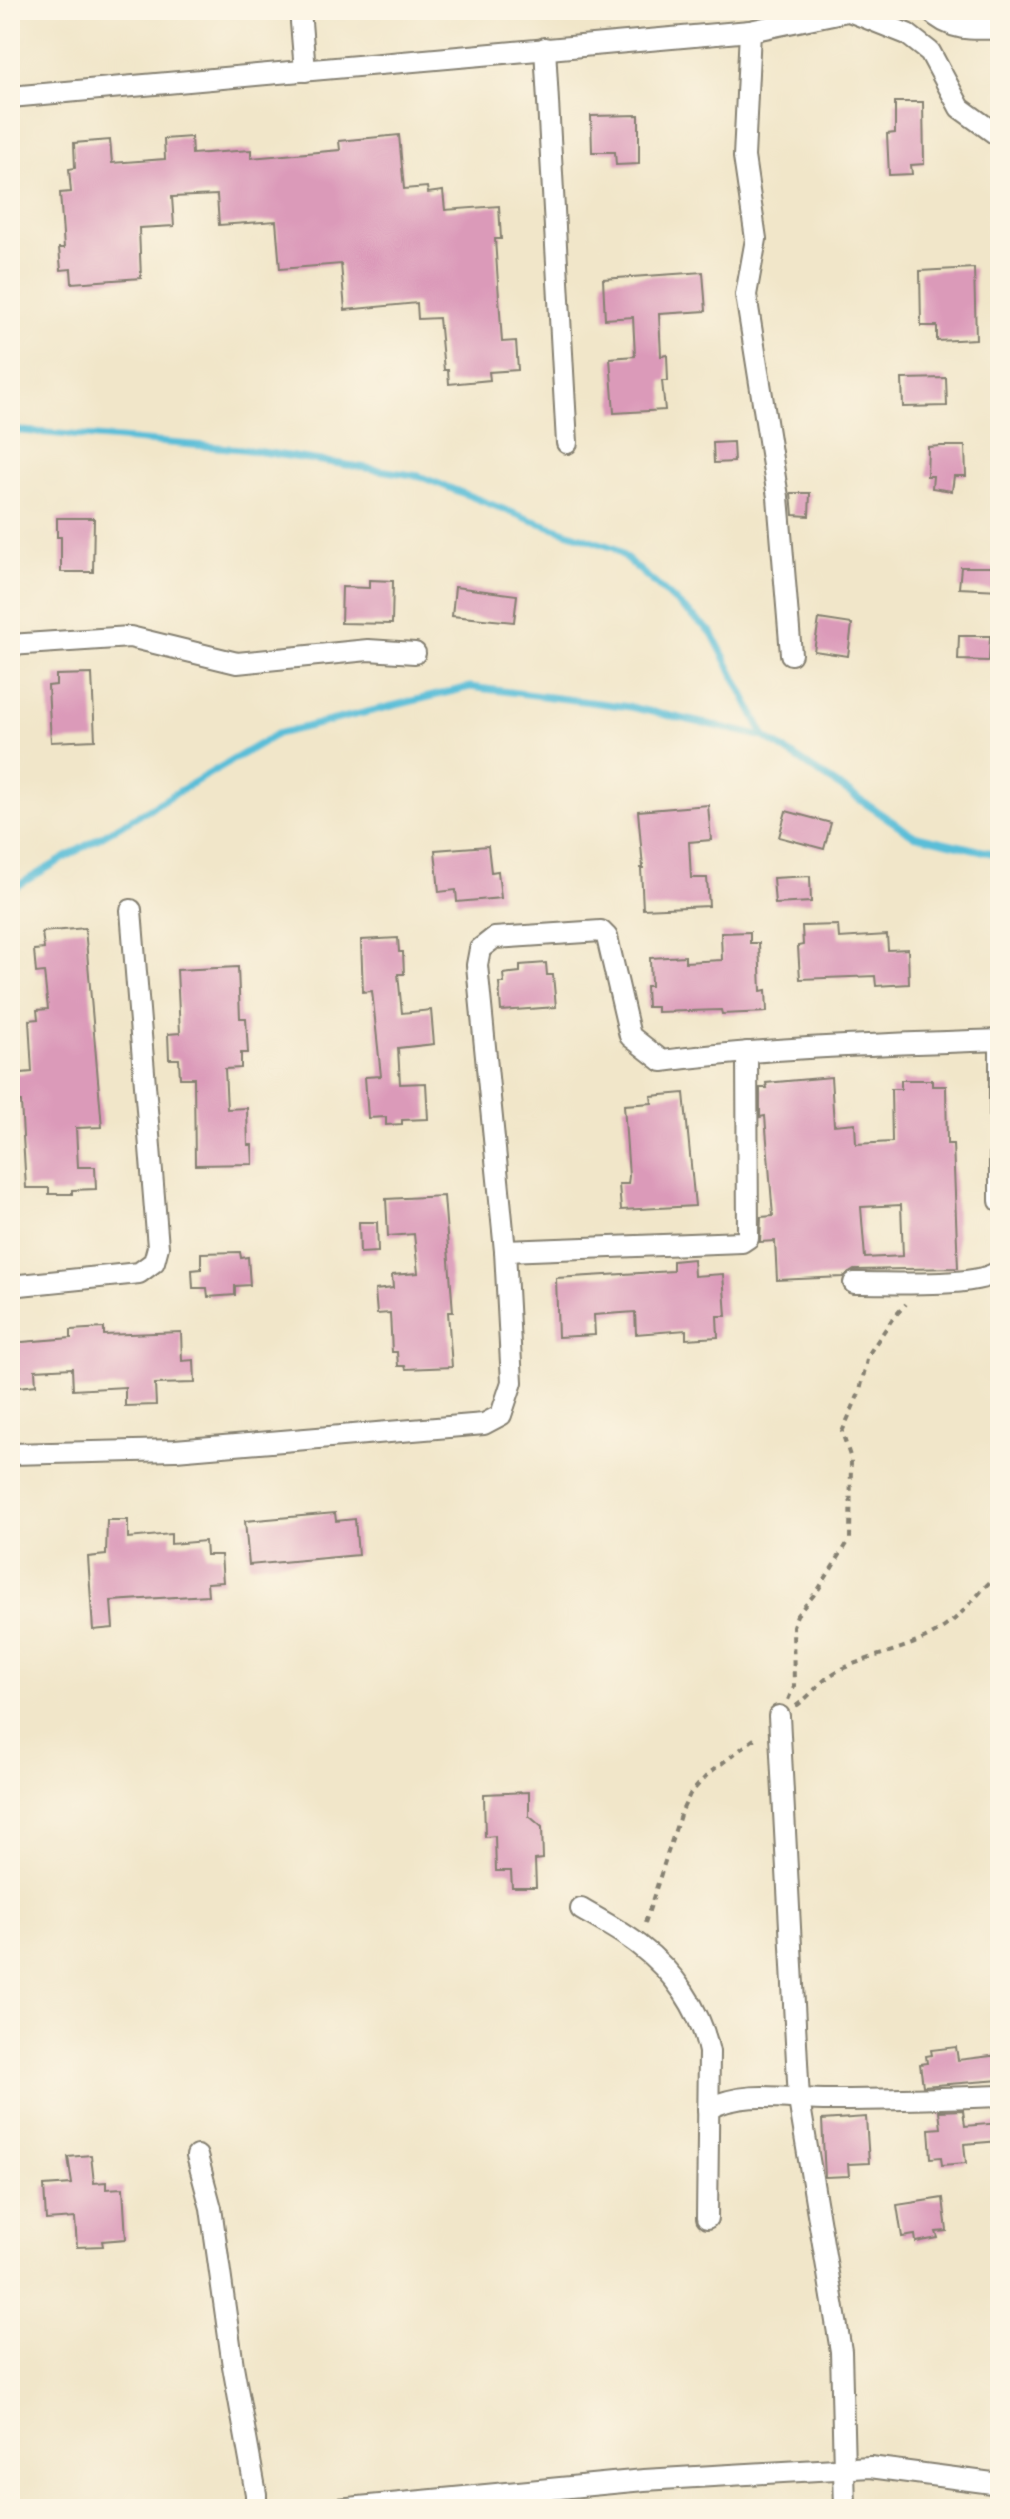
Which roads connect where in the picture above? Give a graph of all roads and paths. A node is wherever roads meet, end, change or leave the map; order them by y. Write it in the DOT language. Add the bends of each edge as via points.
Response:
graph roads {
  1 [pos="300,10"];
  2 [pos="929,10"];
  3 [pos="850,11"];
  4 [pos="1000,28"];
  5 [pos="750,31"];
  6 [pos="545,48"];
  7 [pos="305,71"];
  8 [pos="10,97"];
  9 [pos="1000,137"];
  10 [pos="567,443"];
  11 [pos="10,645"];
  12 [pos="415,653"];
  13 [pos="791,654"];
  14 [pos="131,910"];
  15 [pos="1000,1040"];
  16 [pos="747,1052"];
  17 [pos="1000,1201"];
  18 [pos="505,1251"];
  19 [pos="1000,1270"];
  20 [pos="854,1283"];
  21 [pos="933,1284"];
  22 [pos="10,1286"];
  23 [pos="10,1454"];
  24 [pos="1000,1573"];
  25 [pos="779,1716"];
  26 [pos="581,1909"];
  27 [pos="645,1950"];
  28 [pos="1000,2096"];
  29 [pos="799,2100"];
  30 [pos="708,2109"];
  31 [pos="197,2156"];
  32 [pos="707,2218"];
  33 [pos="844,2468"];
  34 [pos="1000,2484"];
  35 [pos="256,2509"];
  36 [pos="338,2509"];
  37 [pos="845,2509"];
  1 -- 7 [label="street"];
  2 -- 4 [label="street" via="952,27"];
  3 -- 5 [label="street"];
  3 -- 9 [label="street" via="907,34 930,52 960,108"];
  5 -- 6 [label="street"];
  5 -- 13 [label="street" via="744,157 756,239 746,295 778,497"];
  6 -- 7 [label="street"];
  6 -- 10 [label="street"];
  7 -- 8 [label="street"];
  11 -- 12 [label="street" via="130,637 237,663 368,650"];
  14 -- 22 [label="street" via="158,1247 154,1262 139,1273"];
  15 -- 16 [label="street"];
  15 -- 17 [label="street"];
  16 -- 18 [label="street" via="748,1238"];
  16 -- 18 [label="street" via="662,1061 630,1036 607,937 601,931 494,938 480,949 477,965"];
  18 -- 23 [label="street" via="512,1382 501,1415 484,1424 175,1450"];
  19 -- 21 [label="street"];
  20 -- 21 [label="street"];
  21 -- 25 [label="path" via="893,1318 868,1355 842,1432 851,1459 850,1539 797,1615 794,1686"];
  24 -- 25 [label="path" via="939,1631 912,1646 844,1667"];
  25 -- 27 [label="path" via="690,1794 650,1902"];
  25 -- 29 [label="street"];
  26 -- 27 [label="street"];
  27 -- 30 [label="street" via="694,2006 705,2030"];
  28 -- 29 [label="street"];
  29 -- 30 [label="street" via="730,2099"];
  29 -- 33 [label="street" via="841,2351"];
  30 -- 32 [label="street"];
  31 -- 35 [label="street" via="211,2208"];
  33 -- 34 [label="street"];
  33 -- 36 [label="street" via="644,2480"];
  33 -- 37 [label="street"];
}
